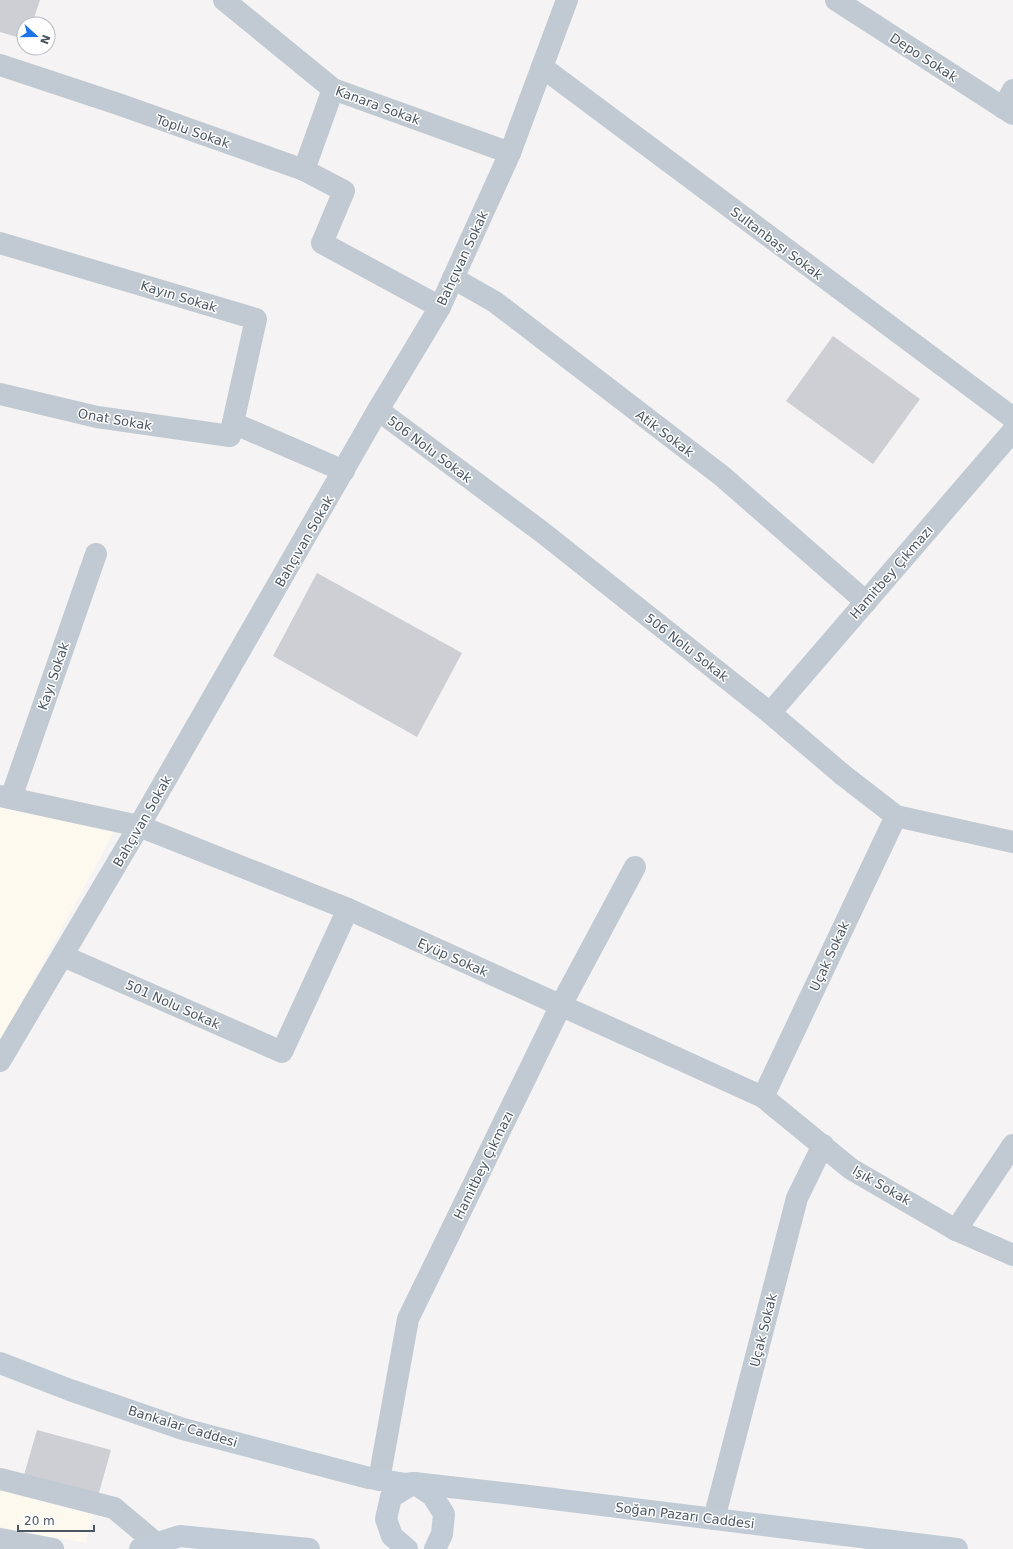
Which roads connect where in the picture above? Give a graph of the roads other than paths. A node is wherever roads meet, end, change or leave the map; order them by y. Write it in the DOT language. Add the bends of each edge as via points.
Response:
graph roads {
  1 [pos="224,0"];
  2 [pos="567,0"];
  3 [pos="836,0"];
  4 [pos="0,65"];
  5 [pos="542,67"];
  6 [pos="334,89"];
  7 [pos="1010,104"];
  8 [pos="510,153"];
  9 [pos="304,170"];
  10 [pos="0,243"];
  11 [pos="453,278"];
  12 [pos="440,307"];
  13 [pos="0,394"];
  14 [pos="378,410"];
  15 [pos="1013,418"];
  16 [pos="232,430"];
  17 [pos="1013,431"];
  18 [pos="344,471"];
  19 [pos="96,554"];
  20 [pos="866,602"];
  21 [pos="770,713"];
  22 [pos="6,797"];
  23 [pos="896,816"];
  24 [pos="139,826"];
  25 [pos="1013,841"];
  26 [pos="635,867"];
  27 [pos="348,909"];
  28 [pos="63,956"];
  29 [pos="560,1005"];
  30 [pos="0,1061"];
  31 [pos="763,1097"];
  32 [pos="823,1145"];
  33 [pos="1013,1146"];
  34 [pos="956,1230"];
  35 [pos="1013,1255"];
  36 [pos="0,1363"];
  37 [pos="0,1479"];
  38 [pos="374,1479"];
  39 [pos="414,1483"];
  40 [pos="714,1519"];
  41 [pos="0,1539"];
  42 [pos="148,1546"];
  43 [pos="53,1549"];
  44 [pos="309,1549"];
  45 [pos="408,1549"];
  46 [pos="435,1549"];
  47 [pos="957,1549"];
  1 -- 6 [label="street, Kanara Sokak"];
  2 -- 5 [label="street, Bahçıvan Sokak"];
  3 -- 7 [label="street, Depo Sokak"];
  4 -- 9 [label="street, Toplu Sokak"];
  5 -- 8 [label="street, Bahçıvan Sokak"];
  5 -- 15 [label="street, Sultanbaşı Sokak"];
  6 -- 8 [label="street, Kanara Sokak"];
  6 -- 9 [label="street"];
  8 -- 11 [label="street, Bahçıvan Sokak"];
  9 -- 12 [label="street, Toplu Sokak" via="344,191 322,244"];
  10 -- 16 [label="street, Kayın Sokak" via="256,319"];
  11 -- 12 [label="street, Bahçıvan Sokak"];
  11 -- 20 [label="street, Atik Sokak" via="495,302 722,476"];
  12 -- 14 [label="street, Bahçıvan Sokak"];
  13 -- 16 [label="street, Onat Sokak" via="97,417"];
  14 -- 18 [label="street, Bahçıvan Sokak"];
  14 -- 21 [label="street, 506 Nolu Sokak" via="542,532"];
  16 -- 18 [label="street"];
  17 -- 20 [label="street, Hamitbey Çıkmazı"];
  18 -- 24 [label="street, Bahçıvan Sokak"];
  19 -- 22 [label="street, Kayı Sokak"];
  20 -- 21 [label="street, Hamitbey Çıkmazı"];
  21 -- 23 [label="street, 506 Nolu Sokak"];
  22 -- 24 [label="street, Eyüp Sokak"];
  23 -- 25 [label="street, 506 Nolu Sokak"];
  23 -- 31 [label="street, Uçak Sokak"];
  24 -- 27 [label="street, Eyüp Sokak"];
  24 -- 28 [label="street, Bahçıvan Sokak"];
  26 -- 29 [label="street, Hamitbey Çıkmazı"];
  27 -- 28 [label="street, 501 Nolu Sokak" via="282,1052"];
  27 -- 29 [label="street, Eyüp Sokak"];
  28 -- 30 [label="street, Bahçıvan Sokak"];
  29 -- 31 [label="street, Eyüp Sokak"];
  29 -- 38 [label="street, Hamitbey Çıkmazı" via="408,1319"];
  31 -- 32 [label="street, Işık Sokak"];
  32 -- 34 [label="street, Işık Sokak" via="851,1169"];
  32 -- 40 [label="street, Uçak Sokak" via="796,1198"];
  33 -- 34 [label="street"];
  34 -- 35 [label="street, Işık Sokak"];
  36 -- 38 [label="main road, Bankalar Caddesi" via="70,1390 183,1428"];
  37 -- 42 [label="street" via="114,1508"];
  38 -- 39 [label="main road, Bankalar Caddesi"];
  39 -- 40 [label="main road, Soğan Pazarı Caddesi"];
  39 -- 45 [label="main road" via="391,1497 386,1519 392,1536"];
  39 -- 46 [label="main road" via="432,1495 444,1514 442,1534"];
  40 -- 47 [label="main road, Soğan Pazarı Caddesi"];
  41 -- 43 [label="street"];
  42 -- 44 [label="main road" via="180,1536"];
}
